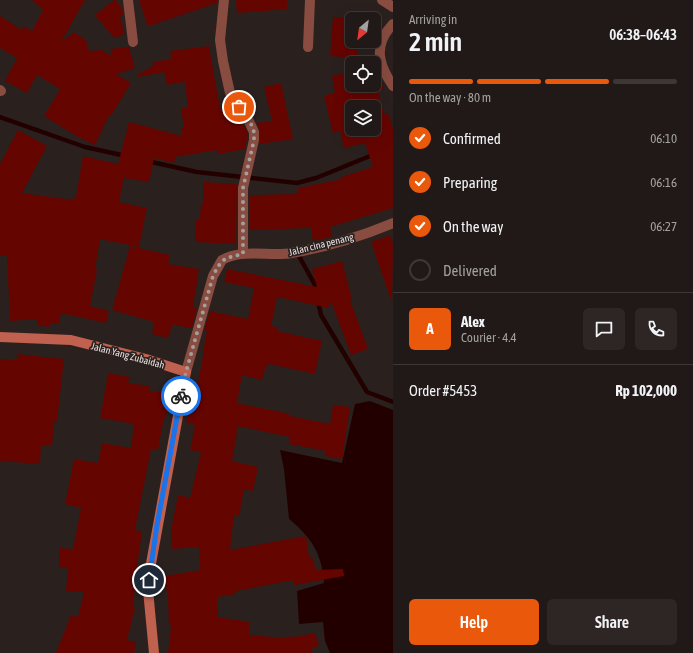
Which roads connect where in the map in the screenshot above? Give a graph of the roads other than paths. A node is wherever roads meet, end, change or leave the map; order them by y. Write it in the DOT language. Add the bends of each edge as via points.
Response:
graph roads {
  1 [pos="128,0"];
  2 [pos="224,0"];
  3 [pos="310,0"];
  4 [pos="382,0"];
  5 [pos="393,6"];
  6 [pos="393,24"];
  7 [pos="133,42"];
  8 [pos="308,47"];
  9 [pos="393,86"];
  10 [pos="393,223"];
  11 [pos="243,254"];
  12 [pos="0,337"];
  13 [pos="186,372"];
  14 [pos="154,653"];
  1 -- 7 [label="street"];
  2 -- 11 [label="street" via="220,40 230,93 246,115 254,132 243,188"];
  3 -- 8 [label="street"];
  4 -- 5 [label="street"];
  6 -- 9 [label="street" via="383,37 379,57 384,73"];
  10 -- 11 [label="street, Jalan cina penang" via="333,244 291,253"];
  11 -- 13 [label="street, Jalan cina penang" via="224,259 213,276"];
  12 -- 13 [label="street, Jalan Yang Zubaidah" via="71,340"];
  13 -- 14 [label="street" via="150,570 148,590"];
}
